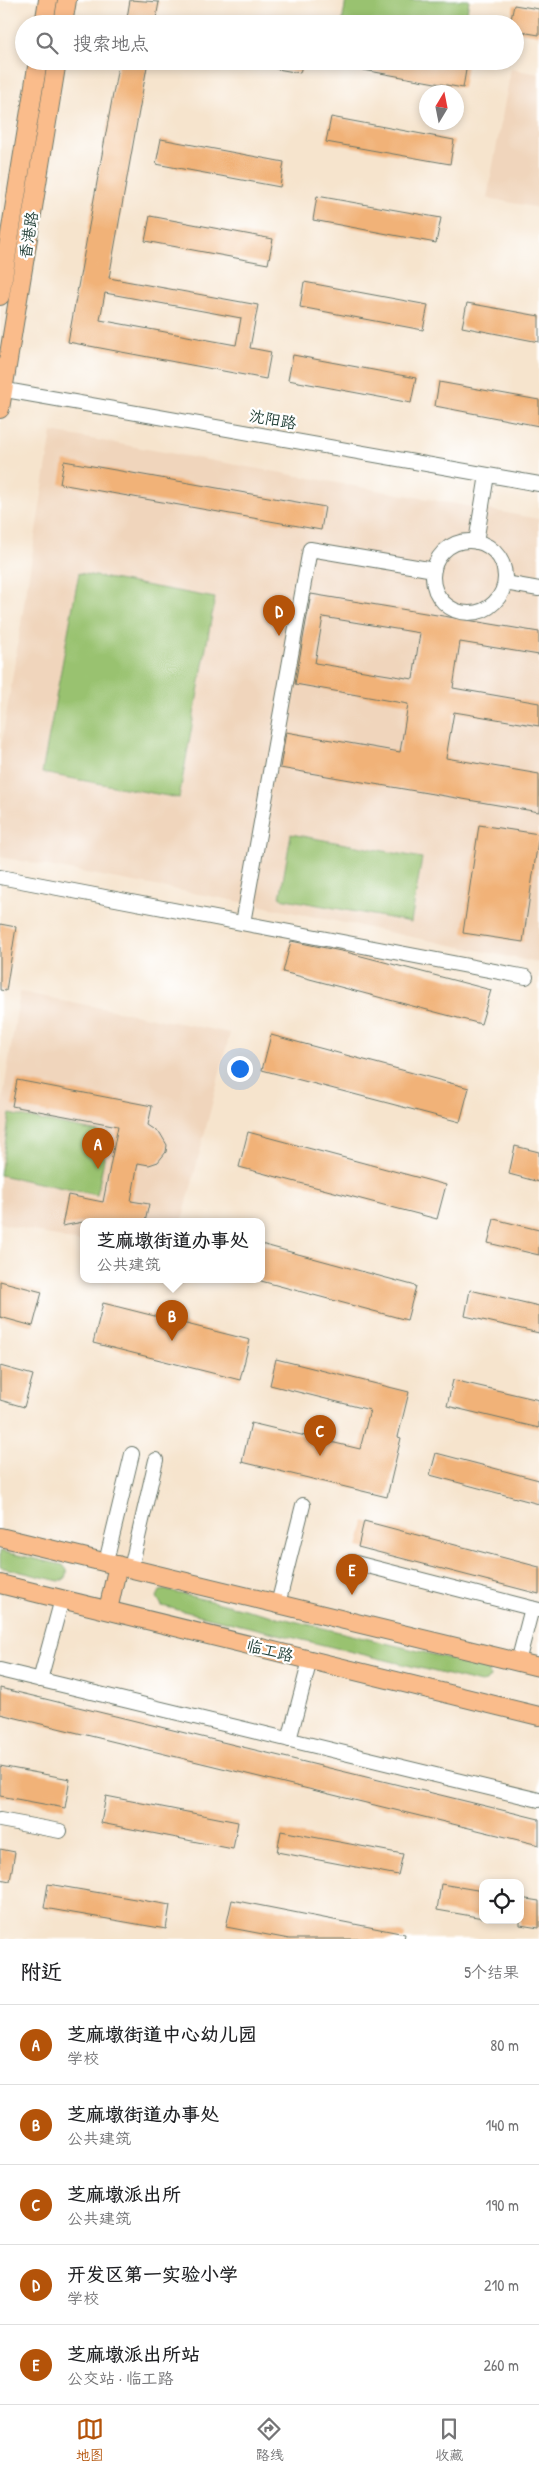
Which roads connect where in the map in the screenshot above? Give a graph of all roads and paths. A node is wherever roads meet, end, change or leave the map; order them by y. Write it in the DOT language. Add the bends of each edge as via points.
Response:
graph roads {
  1 [pos="48,0"];
  2 [pos="67,0"];
  3 [pos="46,15"];
  4 [pos="64,15"];
  5 [pos="36,70"];
  6 [pos="55,70"];
  7 [pos="5,239"];
  8 [pos="0,296"];
  9 [pos="2,389"];
  10 [pos="0,409"];
  11 [pos="487,475"];
  12 [pos="539,484"];
  13 [pos="476,542"];
  14 [pos="434,570"];
  15 [pos="505,583"];
  16 [pos="539,589"];
  17 [pos="0,877"];
  18 [pos="243,923"];
  19 [pos="526,977"];
  20 [pos="132,1454"];
  21 [pos="156,1460"];
  22 [pos="303,1505"];
  23 [pos="0,1537"];
  24 [pos="352,1562"];
  25 [pos="118,1565"];
  26 [pos="0,1584"];
  27 [pos="62,1599"];
  28 [pos="278,1604"];
  29 [pos="535,1609"];
  30 [pos="108,1610"];
  31 [pos="310,1660"];
  32 [pos="518,1662"];
  33 [pos="539,1667"];
  34 [pos="0,1670"];
  35 [pos="40,1680"];
  36 [pos="539,1716"];
  37 [pos="289,1740"];
  38 [pos="539,1800"];
  39 [pos="0,1820"];
  40 [pos="60,1831"];
  1 -- 3 [label="main road"];
  2 -- 4 [label="main road"];
  5 -- 7 [label="main road, 香港路"];
  6 -- 9 [label="main road, 香港路"];
  7 -- 8 [label="main road, 香港路"];
  9 -- 10 [label="main road, 香港路"];
  9 -- 11 [label="street, 沈阳路"];
  11 -- 12 [label="street, 沈阳路"];
  11 -- 13 [label="street"];
  13 -- 14 [label="street" via="454,545 445,551"];
  13 -- 15 [label="street" via="499,557"];
  14 -- 15 [label="street" via="441,600 453,609 468,613 478,612 496,602"];
  14 -- 18 [label="street" via="310,549"];
  15 -- 16 [label="street"];
  17 -- 18 [label="street"];
  18 -- 19 [label="street"];
  20 -- 25 [label="street"];
  21 -- 25 [label="street"];
  22 -- 28 [label="street"];
  23 -- 25 [label="main road"];
  24 -- 29 [label="street"];
  25 -- 28 [label="main road"];
  25 -- 30 [label="main road"];
  26 -- 27 [label="main road, 临工路"];
  27 -- 30 [label="main road, 临工路"];
  27 -- 35 [label="street"];
  28 -- 32 [label="main road"];
  29 -- 32 [label="street"];
  30 -- 31 [label="main road, 临工路"];
  31 -- 36 [label="main road, 临工路"];
  31 -- 37 [label="street"];
  32 -- 33 [label="main road"];
  34 -- 35 [label="street"];
  35 -- 37 [label="street"];
  37 -- 38 [label="street"];
  39 -- 40 [label="street"];
}
